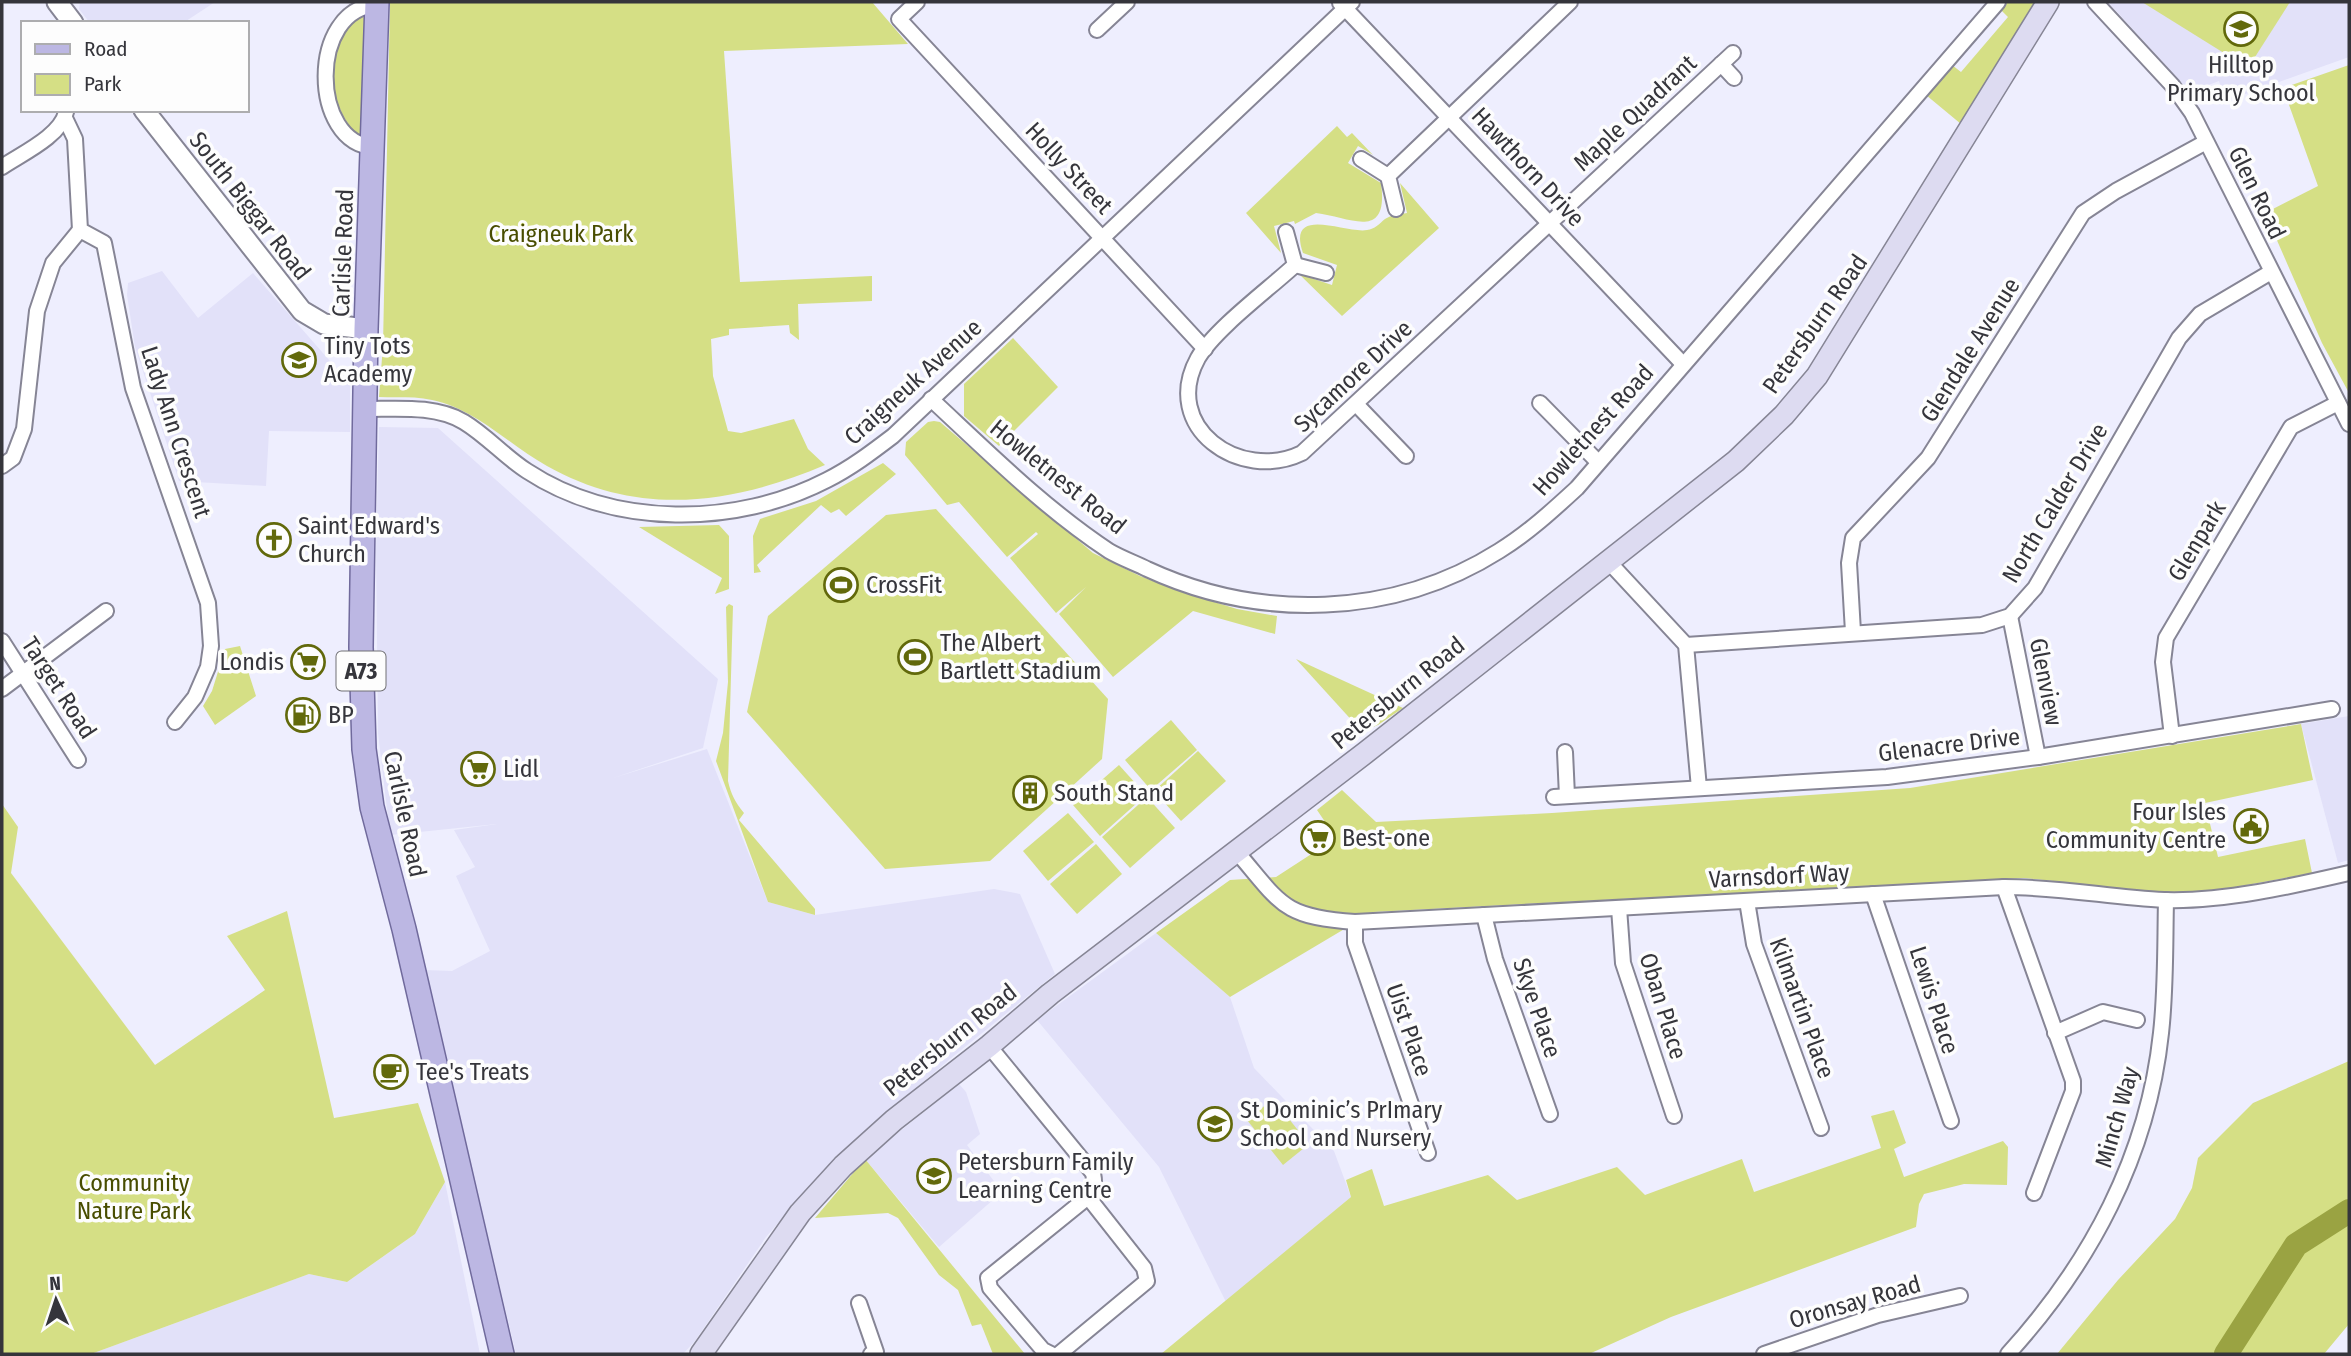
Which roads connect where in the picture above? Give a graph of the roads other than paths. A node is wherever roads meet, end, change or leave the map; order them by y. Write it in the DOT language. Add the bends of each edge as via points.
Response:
graph roads {
  1 [pos="57,2"];
  2 [pos="917,2"];
  3 [pos="1127,2"];
  4 [pos="1570,2"];
  5 [pos="1997,2"];
  6 [pos="2048,2"];
  7 [pos="2095,2"];
  8 [pos="377,3"];
  9 [pos="1346,4"];
  10 [pos="71,21"];
  11 [pos="1097,30"];
  12 [pos="1733,53"];
  13 [pos="1721,64"];
  14 [pos="1734,78"];
  15 [pos="146,112"];
  16 [pos="66,114"];
  17 [pos="1449,117"];
  18 [pos="2206,142"];
  19 [pos="374,147"];
  20 [pos="1361,159"];
  21 [pos="2,167"];
  22 [pos="1388,176"];
  23 [pos="1396,209"];
  24 [pos="1550,223"];
  25 [pos="80,230"];
  26 [pos="1286,232"];
  27 [pos="1103,238"];
  28 [pos="1295,265"];
  29 [pos="2271,272"];
  30 [pos="1326,273"];
  31 [pos="366,329"];
  32 [pos="1205,349"];
  33 [pos="1682,363"];
  34 [pos="931,399"];
  35 [pos="1540,403"];
  36 [pos="2338,403"];
  37 [pos="1356,404"];
  38 [pos="366,409"];
  39 [pos="2349,424"];
  40 [pos="1406,456"];
  41 [pos="1598,461"];
  42 [pos="2,466"];
  43 [pos="1608,561"];
  44 [pos="106,611"];
  45 [pos="2010,615"];
  46 [pos="1853,632"];
  47 [pos="2,641"];
  48 [pos="1686,645"];
  49 [pos="24,674"];
  50 [pos="2,689"];
  51 [pos="2332,709"];
  52 [pos="174,722"];
  53 [pos="2172,736"];
  54 [pos="1566,752"];
  55 [pos="2038,757"];
  56 [pos="78,761"];
  57 [pos="1699,788"];
  58 [pos="1236,851"];
  59 [pos="2349,873"];
  60 [pos="2004,887"];
  61 [pos="1873,894"];
  62 [pos="2166,900"];
  63 [pos="1747,901"];
  64 [pos="1619,908"];
  65 [pos="1485,915"];
  66 [pos="1355,922"];
  67 [pos="2137,1020"];
  68 [pos="2055,1033"];
  69 [pos="989,1046"];
  70 [pos="1550,1114"];
  71 [pos="1674,1116"];
  72 [pos="1951,1121"];
  73 [pos="1821,1128"];
  74 [pos="1428,1153"];
  75 [pos="2034,1193"];
  76 [pos="1088,1197"];
  77 [pos="1960,1296"];
  78 [pos="859,1303"];
  79 [pos="502,1354"];
  80 [pos="701,1354"];
  81 [pos="871,1354"];
  82 [pos="1051,1354"];
  83 [pos="1059,1354"];
  84 [pos="1764,1354"];
  85 [pos="2008,1354"];
  1 -- 10 [label="street"];
  2 -- 27 [label="street, Holly Street" via="899,19"];
  3 -- 11 [label="street"];
  4 -- 17 [label="street"];
  5 -- 33 [label="street, Howletnest Road"];
  6 -- 43 [label="main road, Petersburn Road" via="1802,396 1736,461"];
  7 -- 18 [label="street, Glen Road" via="2172,85"];
  8 -- 19 [label="main road, Carlisle Road / A73"];
  8 -- 19 [label="street, Carlisle Road" via="356,9 342,22 327,57 325,76 339,126 356,143"];
  9 -- 17 [label="street, Hawthorn Drive"];
  9 -- 27 [label="street, Craigneuk Avenue"];
  12 -- 13 [label="street, Maple Quadrant"];
  13 -- 14 [label="street, Maple Quadrant"];
  13 -- 24 [label="street, Maple Quadrant"];
  15 -- 31 [label="street, South Biggar Road" via="302,311 324,324"];
  16 -- 21 [label="street" via="50,134"];
  16 -- 25 [label="street" via="75,139"];
  17 -- 22 [label="street"];
  17 -- 24 [label="street, Hawthorn Drive"];
  18 -- 29 [label="street, Glen Road"];
  18 -- 46 [label="street, Glendale Avenue" via="2083,213 1928,458 1853,538 1849,563"];
  19 -- 31 [label="main road, Carlisle Road / A73"];
  20 -- 22 [label="street"];
  22 -- 23 [label="street"];
  24 -- 33 [label="street, Hawthorn Drive"];
  24 -- 37 [label="street, Sycamore Drive"];
  25 -- 42 [label="street" via="53,263 37,312 24,429 13,458"];
  25 -- 52 [label="street, Lady Ann Crescent" via="104,243 133,388 208,603 208,667 195,697"];
  26 -- 28 [label="street"];
  27 -- 32 [label="street, Holly Street"];
  27 -- 34 [label="street, Craigneuk Avenue"];
  28 -- 30 [label="street"];
  28 -- 32 [label="street"];
  29 -- 36 [label="street, Glen Road"];
  29 -- 45 [label="street, North Calder Drive" via="2200,314 2179,338 2035,588"];
  31 -- 38 [label="main road, Carlisle Road / A73"];
  32 -- 37 [label="street, Sycamore Drive" via="1192,374 1192,411 1211,443 1235,457 1288,460 1303,453"];
  33 -- 41 [label="street, Howletnest Road"];
  34 -- 38 [label="street, Craigneuk Avenue" via="893,436 827,480 738,508 679,514 639,513 563,491 527,471 463,421 430,410"];
  34 -- 41 [label="street, Howletnest Road" via="1069,522 1112,552 1203,592 1288,606 1358,603 1452,576 1531,530 1577,488"];
  35 -- 41 [label="street"];
  36 -- 39 [label="street, Glen Road"];
  36 -- 53 [label="street, Glenpark" via="2291,426 2166,638 2163,662"];
  37 -- 40 [label="street"];
  38 -- 79 [label="main road, Carlisle Road / A73" via="361,647 364,749 372,807"];
  43 -- 48 [label="street"];
  43 -- 58 [label="main road, Petersburn Road"];
  44 -- 49 [label="street"];
  45 -- 46 [label="street, North Calder Drive" via="1982,625"];
  45 -- 55 [label="street, Glenview"];
  46 -- 48 [label="street, North Calder Drive"];
  47 -- 49 [label="street, Target Road"];
  48 -- 57 [label="street"];
  49 -- 50 [label="street"];
  49 -- 56 [label="street, Target Road"];
  51 -- 53 [label="street, Glenacre Drive"];
  53 -- 55 [label="street, Glenacre Drive"];
  54 -- 57 [label="street, Glenacre Drive" via="1561,796"];
  55 -- 57 [label="street, Glenacre Drive" via="1887,776"];
  58 -- 66 [label="street, Varnsdorf Way" via="1275,898 1291,909 1313,919"];
  58 -- 69 [label="main road, Petersburn Road"];
  59 -- 62 [label="street, Varnsdorf Way" via="2207,898"];
  60 -- 61 [label="street, Varnsdorf Way"];
  60 -- 62 [label="street, Varnsdorf Way"];
  60 -- 68 [label="street"];
  61 -- 63 [label="street, Varnsdorf Way"];
  61 -- 72 [label="street, Lewis Place"];
  62 -- 85 [label="street, Minch Way" via="2161,1033 2137,1146 2098,1232"];
  63 -- 64 [label="street, Varnsdorf Way"];
  63 -- 73 [label="street, Kilmartin Place" via="1754,944"];
  64 -- 65 [label="street, Varnsdorf Way"];
  64 -- 71 [label="street, Oban Place" via="1623,963"];
  65 -- 66 [label="street, Varnsdorf Way"];
  65 -- 70 [label="street, Skye Place" via="1495,959"];
  66 -- 74 [label="street, Uist Place" via="1355,943"];
  67 -- 68 [label="street" via="2102,1012"];
  68 -- 75 [label="street" via="2073,1091"];
  69 -- 76 [label="street" via="1093,1173 1095,1186"];
  69 -- 80 [label="main road, Petersburn Road" via="843,1166 778,1241 719,1334"];
  76 -- 82 [label="street" via="988,1278 990,1288"];
  76 -- 83 [label="street" via="1144,1268 1147,1282"];
  77 -- 84 [label="street, Oronsay Road" via="1878,1315"];
  78 -- 81 [label="street" via="877,1352"];
}
